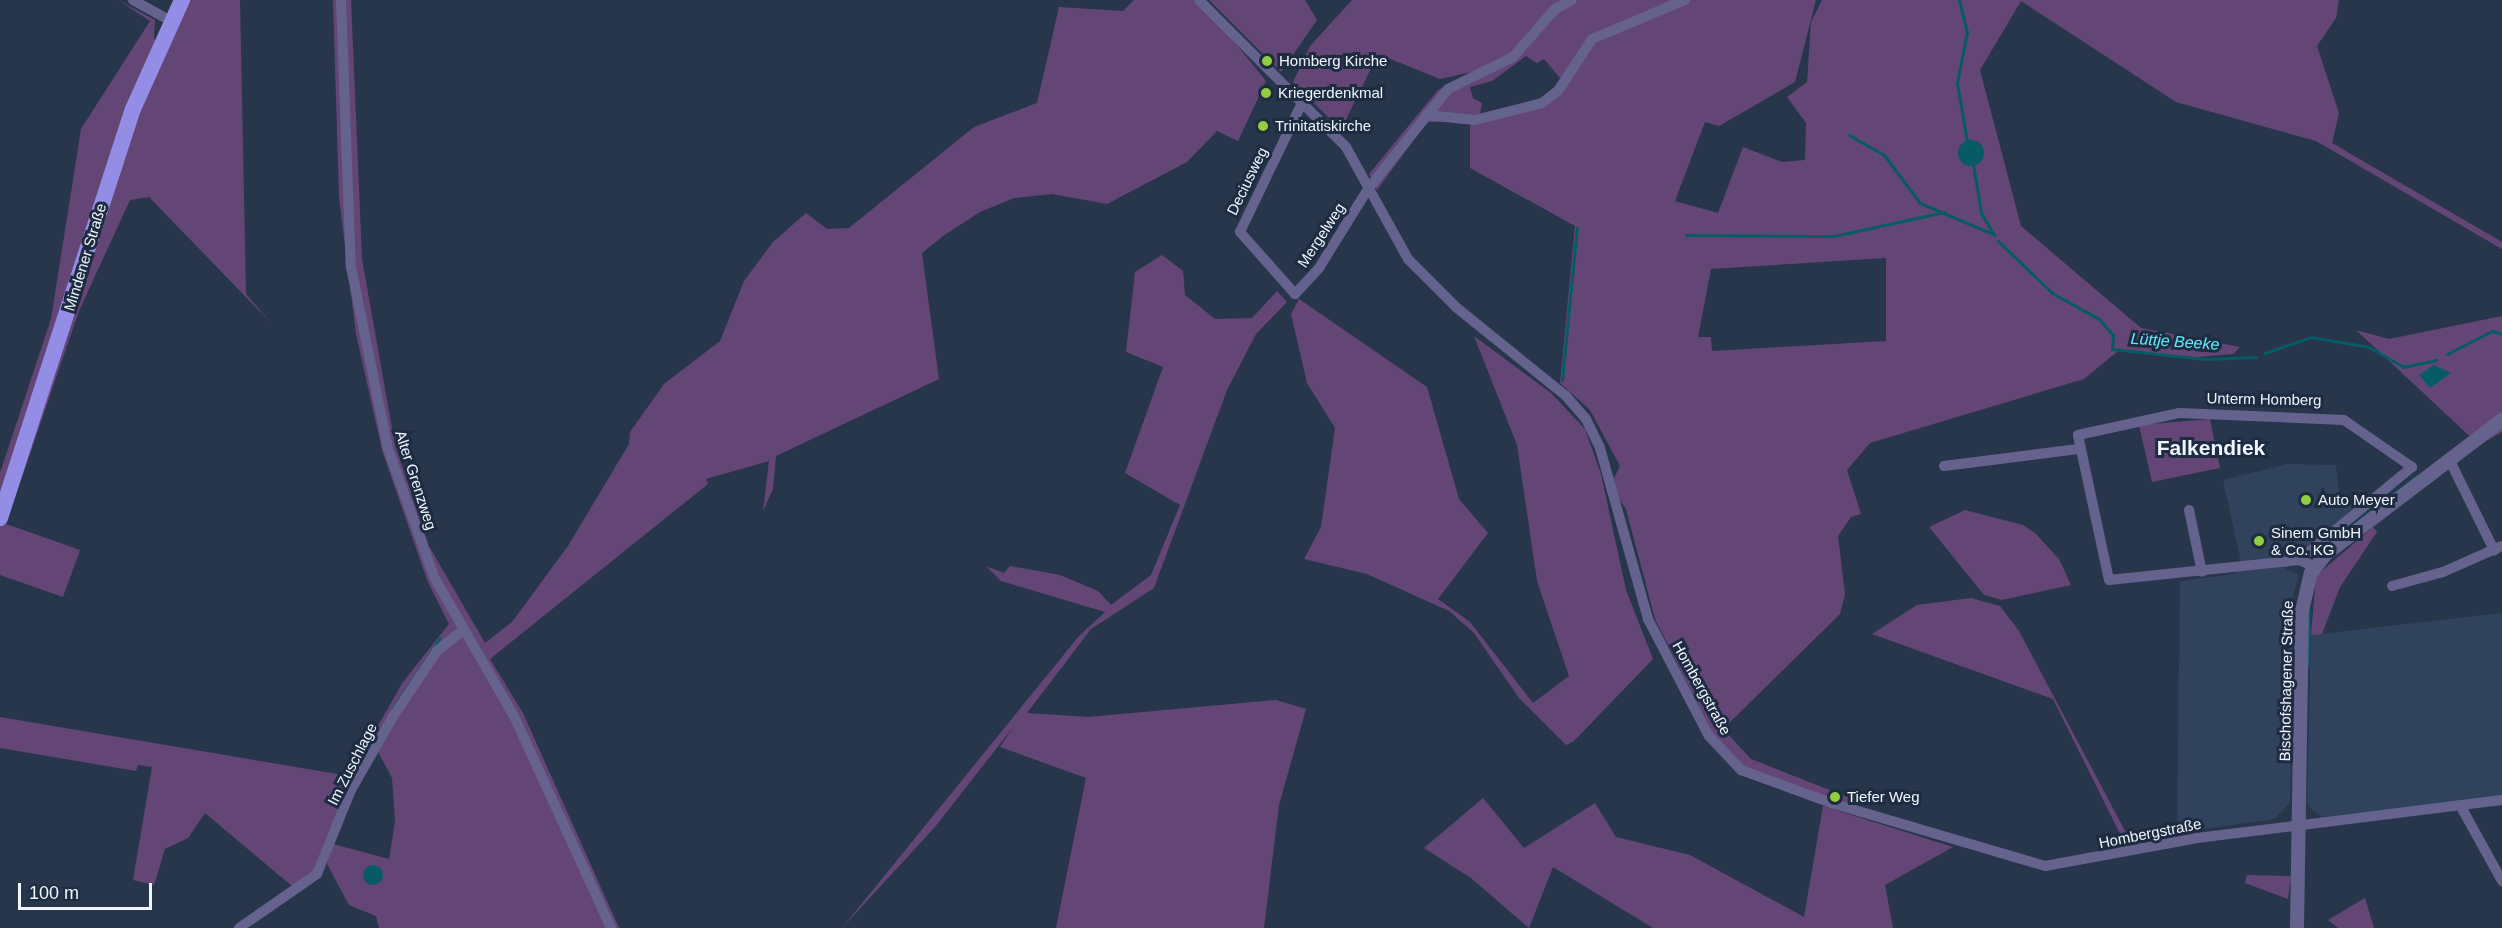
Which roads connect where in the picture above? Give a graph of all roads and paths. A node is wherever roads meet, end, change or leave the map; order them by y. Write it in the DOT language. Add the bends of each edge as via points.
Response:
graph roads {
  1 [pos="133,0"];
  2 [pos="182,0"];
  3 [pos="341,0"];
  4 [pos="1199,0"];
  5 [pos="1572,0"];
  6 [pos="1685,0"];
  7 [pos="171,21"];
  8 [pos="1303,101"];
  9 [pos="1426,115"];
  10 [pos="1368,189"];
  11 [pos="1295,294"];
  12 [pos="2502,420"];
  13 [pos="2078,449"];
  14 [pos="2449,459"];
  15 [pos="1944,466"];
  16 [pos="2189,510"];
  17 [pos="0,518"];
  18 [pos="2498,548"];
  19 [pos="2299,560"];
  20 [pos="2314,567"];
  21 [pos="2202,572"];
  22 [pos="2392,586"];
  23 [pos="462,631"];
  24 [pos="2502,800"];
  25 [pos="2460,805"];
  26 [pos="2300,825"];
  27 [pos="2502,881"];
  28 [pos="239,928"];
  29 [pos="611,928"];
  30 [pos="2297,928"];
  1 -- 7 [label="street"];
  2 -- 7 [label="main road, Mindener Straße"];
  3 -- 23 [label="street, Alter Grenzweg" via="345,198 363,334 388,449 434,577"];
  4 -- 8 [label="street, Hombergstraße" via="1267,73"];
  5 -- 9 [label="street, Mergelweg" via="1555,9 1513,57 1448,89"];
  6 -- 9 [label="street" via="1592,39 1558,92 1542,103 1474,120"];
  7 -- 17 [label="main road, Mindener Straße" via="117,157"];
  8 -- 10 [label="street, Hombergstraße" via="1346,147"];
  8 -- 11 [label="street, Deciusweg" via="1240,231"];
  9 -- 10 [label="street, Mergelweg"];
  10 -- 11 [label="street, Mergelweg" via="1319,268"];
  10 -- 26 [label="street, Hombergstraße" via="1388,230 1421,273 1474,323 1566,396 1586,419 1600,448 1648,619 1709,736 1741,770 1854,811 2045,866"];
  12 -- 14 [label="street"];
  13 -- 15 [label="street"];
  13 -- 19 [label="street, Unterm Homberg" via="2082,432 2167,415 2330,415 2410,464 2409,473"];
  13 -- 21 [label="street" via="2109,580"];
  14 -- 18 [label="street"];
  14 -- 20 [label="street"];
  16 -- 21 [label="street"];
  18 -- 22 [label="street"];
  19 -- 20 [label="street"];
  19 -- 21 [label="street"];
  20 -- 26 [label="street, Bischofshagener Straße" via="2302,611"];
  23 -- 28 [label="street, Im Zuschlage" via="437,651 394,715 351,790 317,874"];
  23 -- 29 [label="street, Alter Grenzweg" via="514,716"];
  24 -- 25 [label="street, Hombergstraße"];
  25 -- 26 [label="street, Hombergstraße"];
  25 -- 27 [label="street"];
  26 -- 30 [label="street, Bischofshagener Straße"];
}
